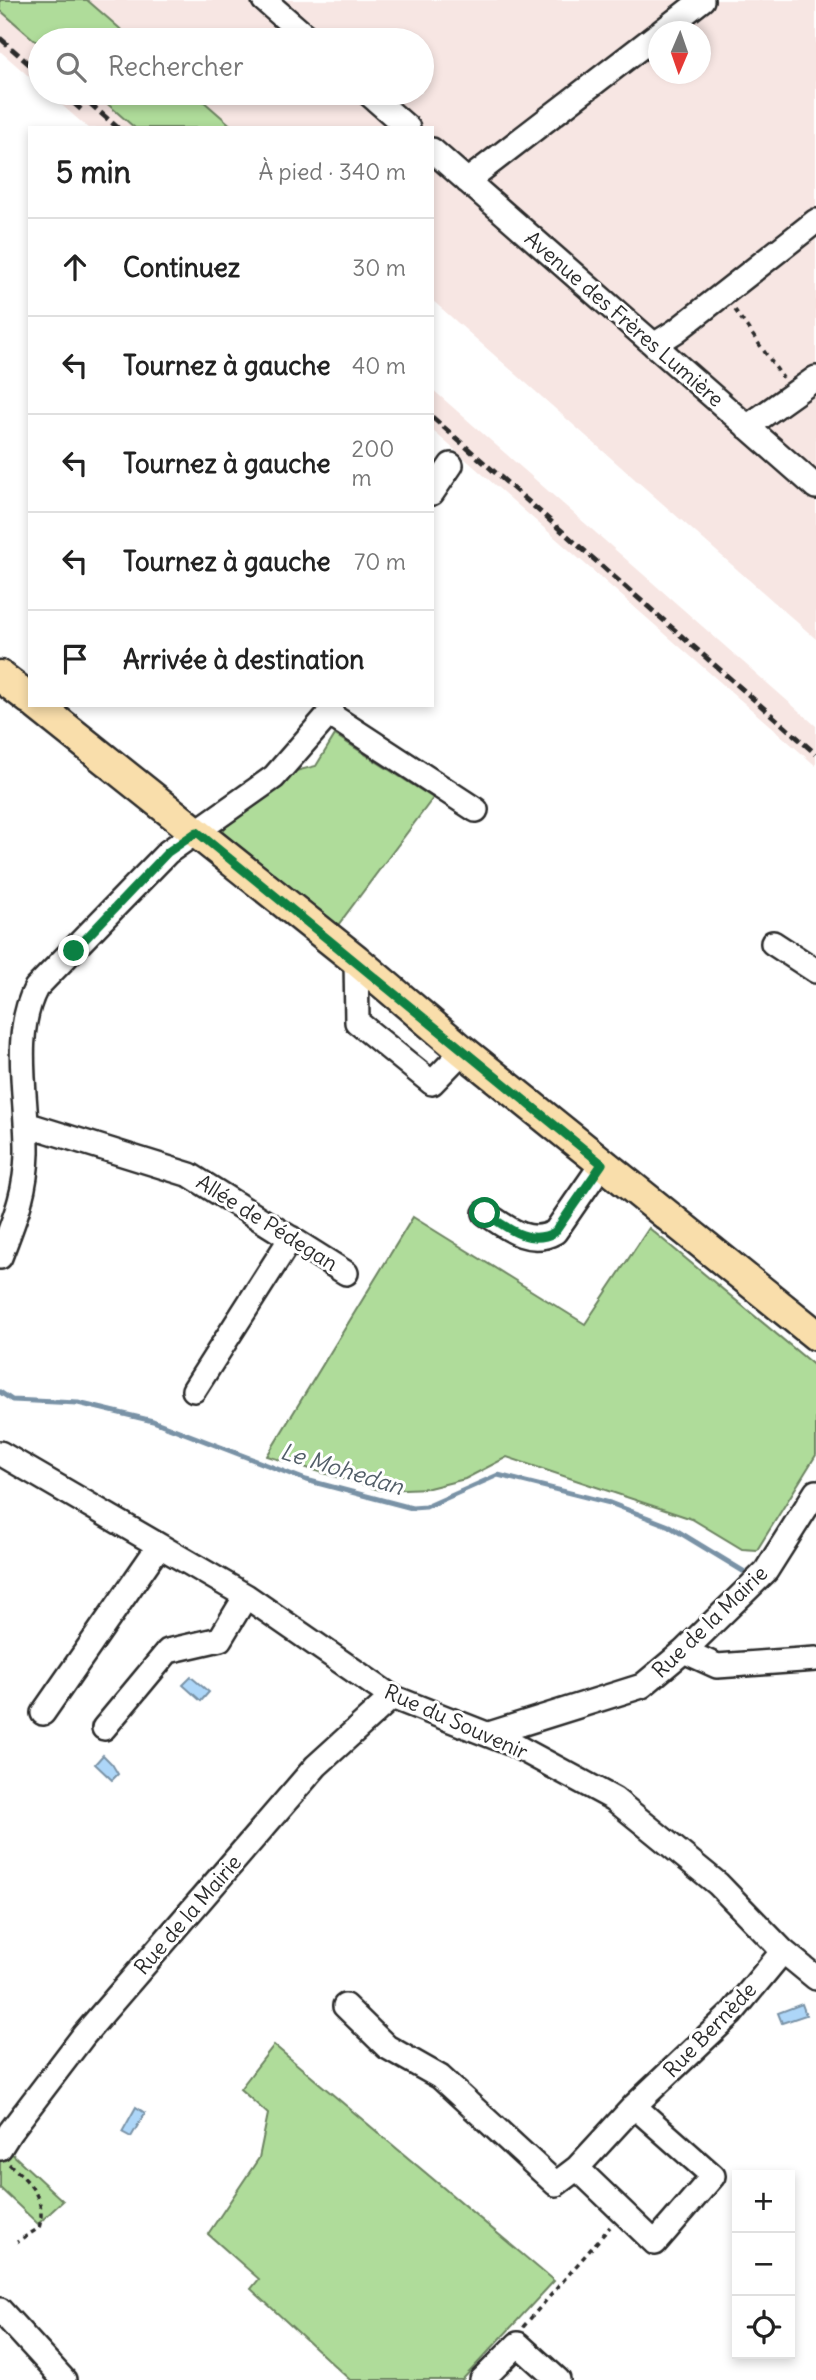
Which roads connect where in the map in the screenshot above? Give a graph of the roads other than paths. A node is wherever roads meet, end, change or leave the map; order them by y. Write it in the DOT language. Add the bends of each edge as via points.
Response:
graph roads {
  1 [pos="264,0"];
  2 [pos="702,0"];
  3 [pos="675,21"];
  4 [pos="296,28"];
  5 [pos="648,42"];
  6 [pos="382,105"];
  7 [pos="406,126"];
  8 [pos="434,152"];
  9 [pos="467,181"];
  10 [pos="813,230"];
  11 [pos="654,345"];
  12 [pos="816,378"];
  13 [pos="747,427"];
  14 [pos="450,465"];
  15 [pos="812,478"];
  16 [pos="434,490"];
  17 [pos="0,676"];
  18 [pos="28,697"];
  19 [pos="40,707"];
  20 [pos="330,710"];
  21 [pos="476,810"];
  22 [pos="197,832"];
  23 [pos="773,943"];
  24 [pos="356,960"];
  25 [pos="816,971"];
  26 [pos="463,1051"];
  27 [pos="26,1124"];
  28 [pos="602,1164"];
  29 [pos="485,1213"];
  30 [pos="291,1238"];
  31 [pos="0,1257"];
  32 [pos="346,1273"];
  33 [pos="816,1335"];
  34 [pos="194,1390"];
  35 [pos="0,1453"];
  36 [pos="816,1492"];
  37 [pos="159,1546"];
  38 [pos="246,1596"];
  39 [pos="684,1651"];
  40 [pos="816,1659"];
  41 [pos="392,1697"];
  42 [pos="43,1713"];
  43 [pos="103,1728"];
  44 [pos="489,1734"];
  45 [pos="783,1951"];
  46 [pos="816,1978"];
  47 [pos="345,2006"];
  48 [pos="634,2106"];
  49 [pos="0,2148"];
  50 [pos="578,2168"];
  51 [pos="0,2310"];
  52 [pos="64,2380"];
  53 [pos="482,2380"];
  54 [pos="558,2380"];
  1 -- 4 [label="street"];
  2 -- 3 [label="street"];
  5 -- 9 [label="street"];
  6 -- 7 [label="street"];
  8 -- 9 [label="street, Avenue des Frères Lumière"];
  9 -- 11 [label="street, Avenue des Frères Lumière"];
  10 -- 11 [label="street"];
  11 -- 13 [label="street, Avenue des Frères Lumière"];
  12 -- 13 [label="street"];
  13 -- 15 [label="street, Avenue des Frères Lumière"];
  14 -- 16 [label="street"];
  17 -- 18 [label="main road"];
  19 -- 22 [label="main road"];
  20 -- 21 [label="street"];
  20 -- 22 [label="street" via="274,777"];
  22 -- 24 [label="main road"];
  22 -- 27 [label="street" via="168,852 36,988 27,1004 22,1037"];
  23 -- 25 [label="street"];
  24 -- 26 [label="main road"];
  24 -- 26 [label="street" via="357,1022 432,1083"];
  26 -- 28 [label="main road"];
  27 -- 30 [label="street, Allée de Pédegan" via="190,1175"];
  27 -- 31 [label="street" via="24,1195"];
  28 -- 29 [label="street" via="555,1232 546,1237 530,1238"];
  28 -- 33 [label="main road"];
  30 -- 32 [label="street, Allée de Pédegan"];
  30 -- 34 [label="street"];
  35 -- 37 [label="street, Rue du Souvenir"];
  36 -- 39 [label="street, Rue de la Mairie" via="766,1571"];
  37 -- 38 [label="street, Rue du Souvenir"];
  37 -- 42 [label="street"];
  38 -- 41 [label="street, Rue du Souvenir"];
  38 -- 43 [label="street" via="220,1639 168,1651"];
  39 -- 40 [label="street" via="717,1666"];
  39 -- 44 [label="street, Rue de la Mairie" via="642,1686"];
  41 -- 44 [label="street, Rue du Souvenir"];
  41 -- 49 [label="street, Rue de la Mairie" via="316,1766 84,2035"];
  44 -- 45 [label="street, Rue du Souvenir" via="614,1799 718,1884"];
  45 -- 46 [label="street, Rue du Souvenir"];
  45 -- 48 [label="street, Rue Bernède" via="731,2014"];
  47 -- 50 [label="street" via="387,2047 440,2077 556,2184"];
  48 -- 50 [label="street, Rue Bernède"];
  48 -- 50 [label="street" via="713,2176 655,2243"];
  51 -- 52 [label="street"];
  53 -- 54 [label="street" via="518,2344"];
}
